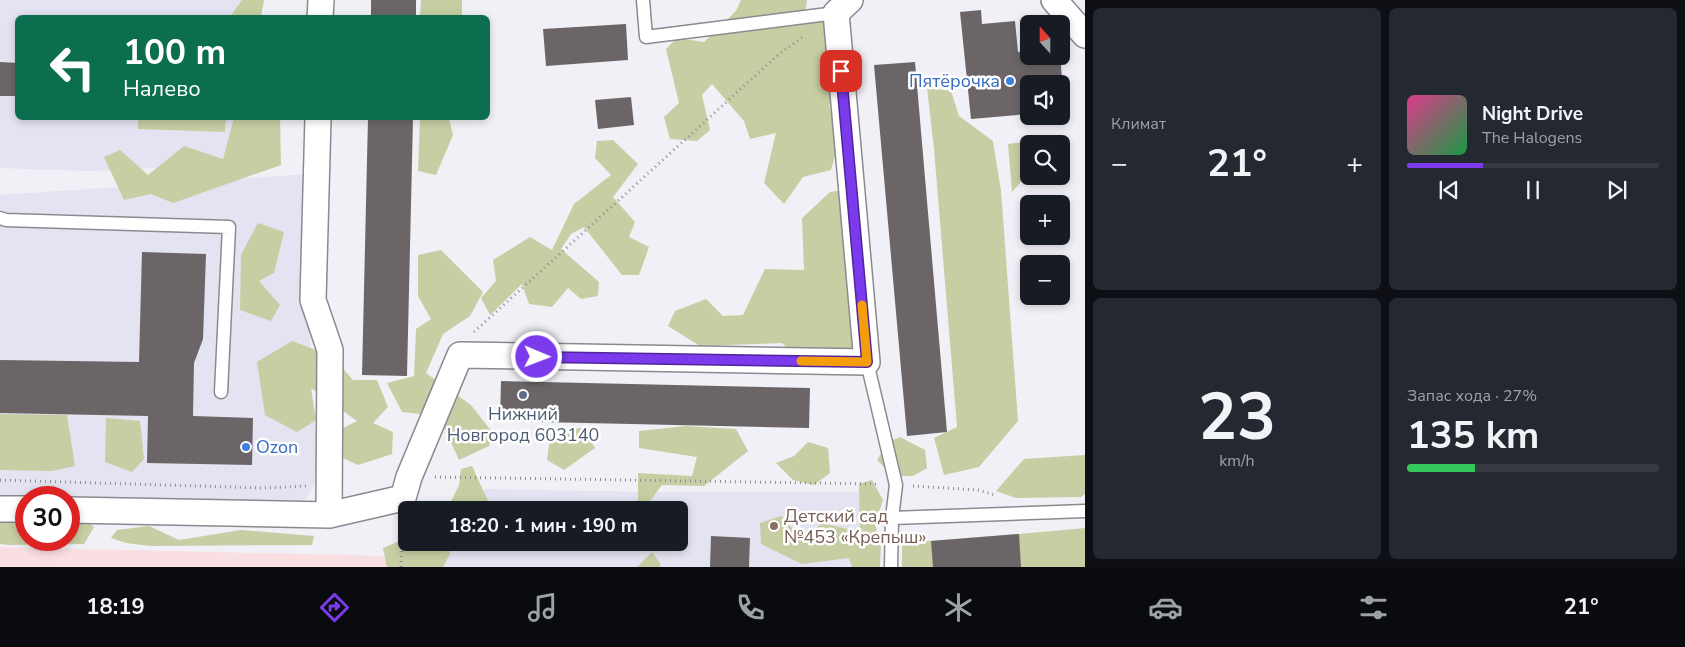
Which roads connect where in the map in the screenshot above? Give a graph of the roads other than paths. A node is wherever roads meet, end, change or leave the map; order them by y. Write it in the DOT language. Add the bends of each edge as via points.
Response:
graph roads {
  1 [pos="321,0"];
  2 [pos="643,0"];
  3 [pos="1054,0"];
  4 [pos="843,7"];
  5 [pos="320,15"];
  6 [pos="1085,35"];
  7 [pos="318,120"];
  8 [pos="0,218"];
  9 [pos="867,362"];
  10 [pos="220,392"];
  11 [pos="0,508"];
  12 [pos="15,509"];
  13 [pos="80,510"];
  14 [pos="1085,511"];
  15 [pos="329,515"];
  16 [pos="892,518"];
  17 [pos="891,567"];
  1 -- 5 [label="street"];
  2 -- 4 [label="lane" via="646,37"];
  3 -- 6 [label="street"];
  4 -- 9 [label="street"];
  7 -- 15 [label="street" via="313,300 330,350"];
  8 -- 10 [label="lane" via="229,227"];
  9 -- 15 [label="street" via="460,355 406,487"];
  9 -- 16 [label="lane" via="896,485"];
  11 -- 12 [label="street"];
  13 -- 15 [label="street"];
  14 -- 16 [label="lane"];
  16 -- 17 [label="lane"];
}
